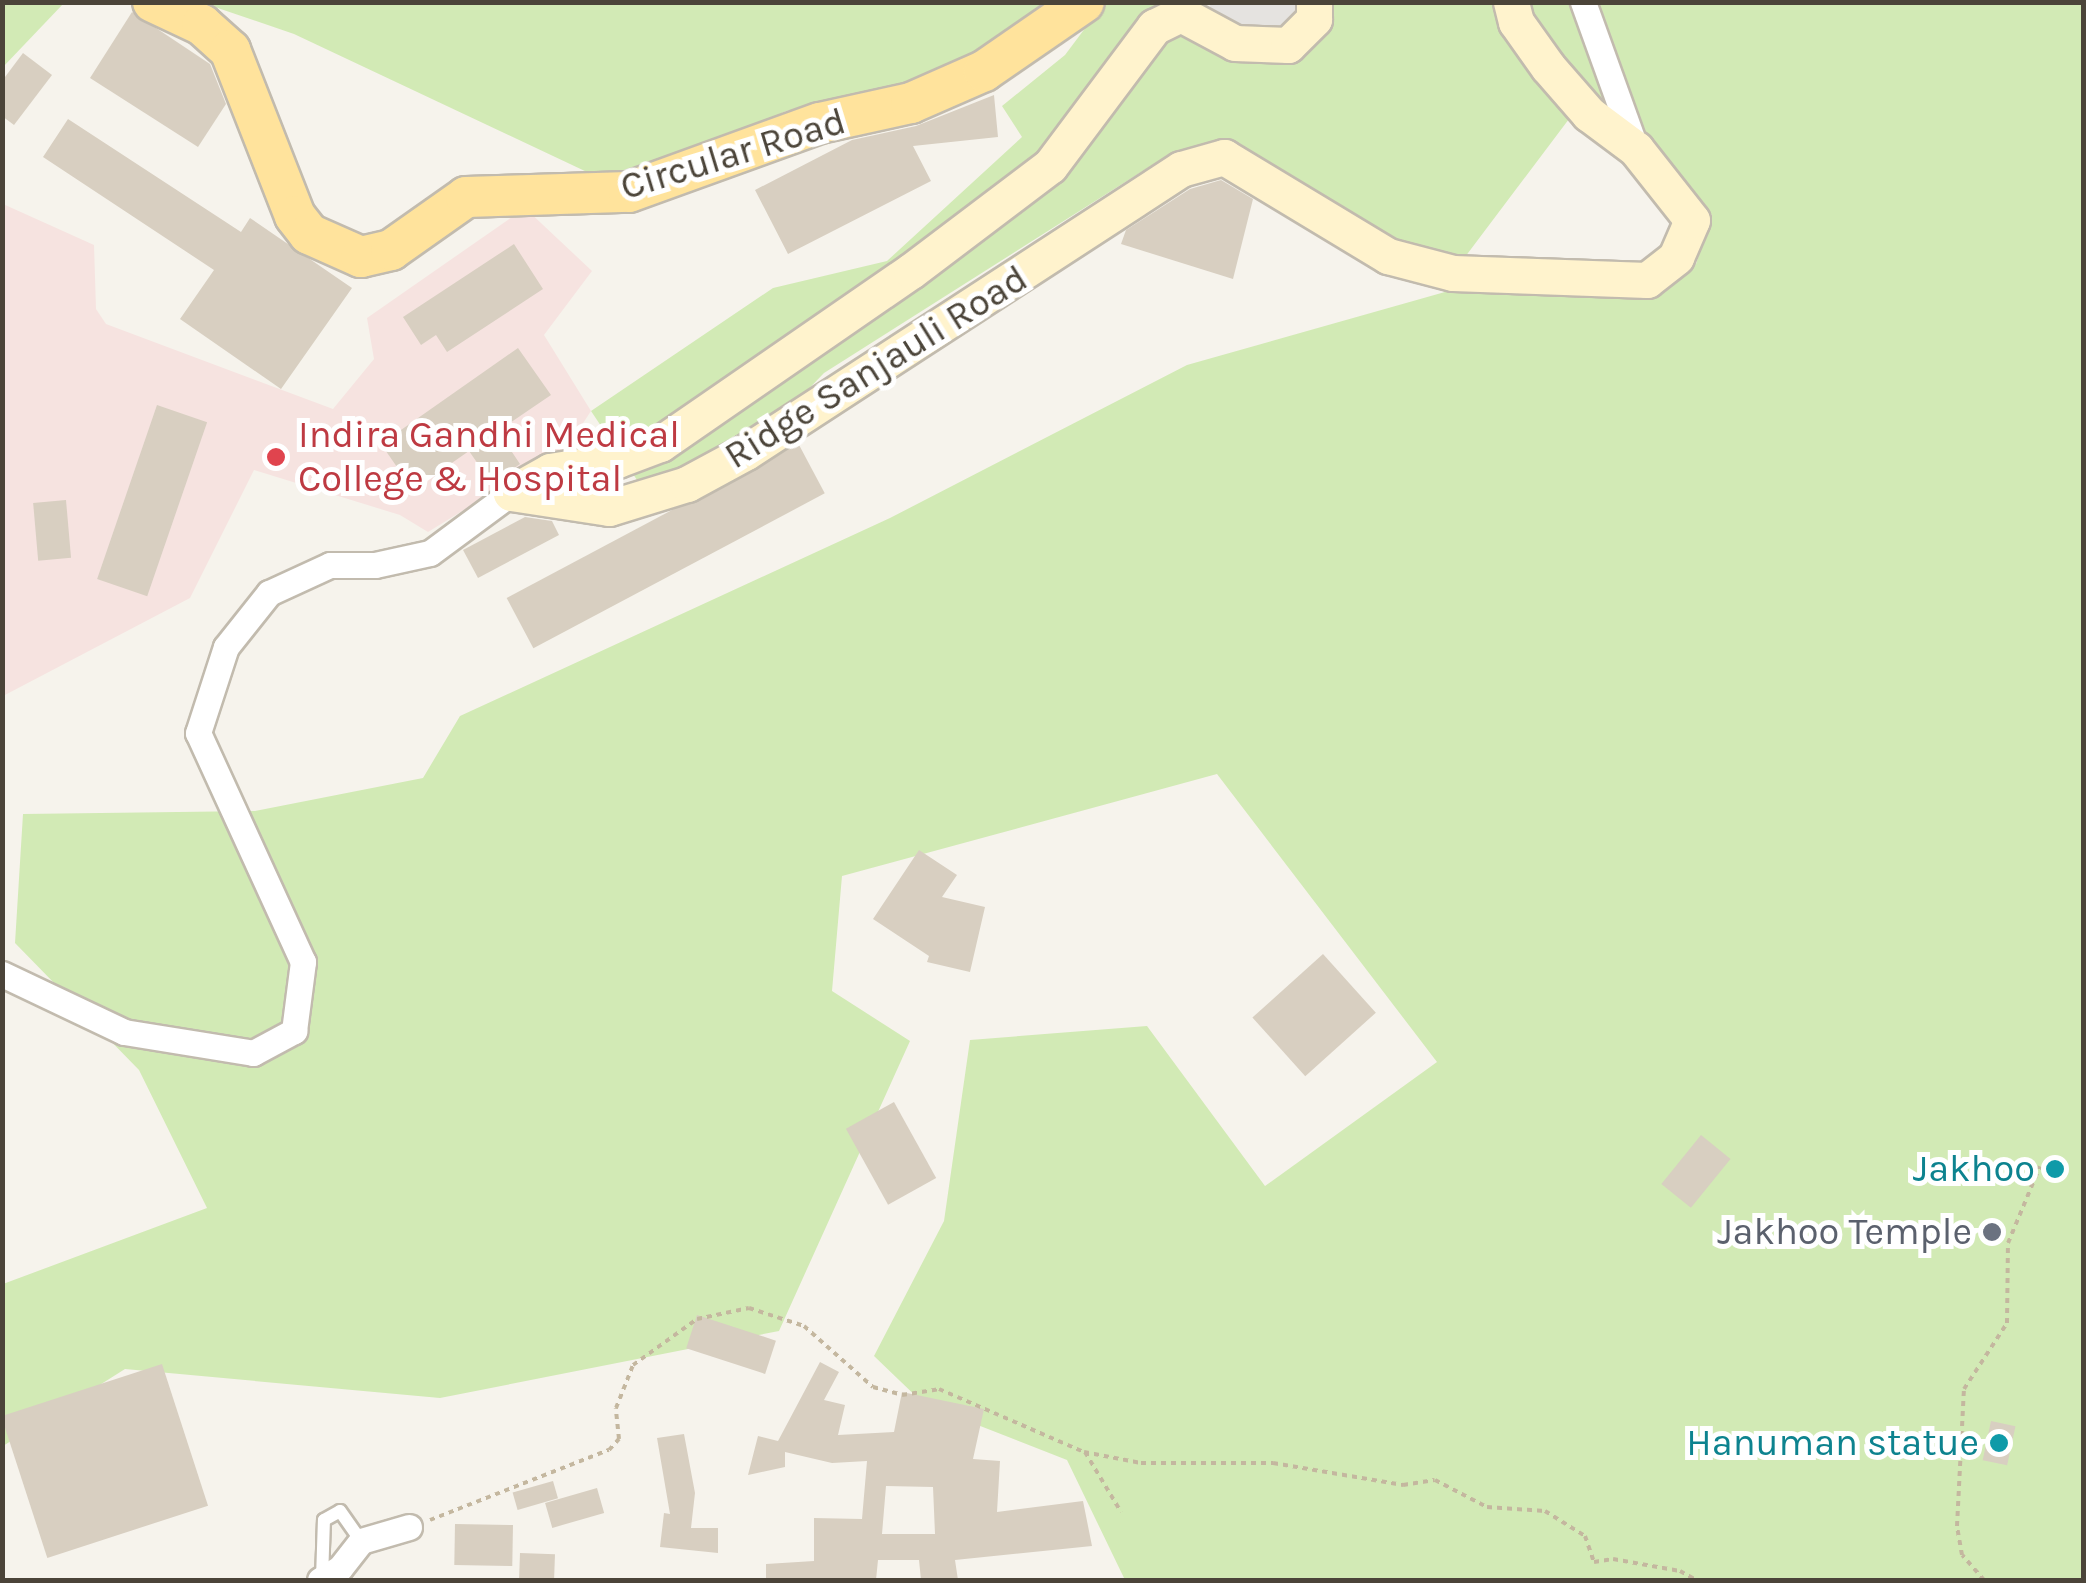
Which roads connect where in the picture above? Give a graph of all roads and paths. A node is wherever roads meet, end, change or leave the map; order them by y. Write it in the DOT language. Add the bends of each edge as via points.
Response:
graph roads {
  1 [pos="153,2"];
  2 [pos="1084,2"];
  3 [pos="1314,2"];
  4 [pos="1511,2"];
  5 [pos="1583,2"];
  6 [pos="1636,149"];
  7 [pos="511,493"];
  8 [pos="2,974"];
  9 [pos="2040,1166"];
  10 [pos="1084,1452"];
  11 [pos="1121,1512"];
  12 [pos="409,1527"];
  13 [pos="361,1541"];
  14 [pos="321,1580"];
  15 [pos="1696,1580"];
  16 [pos="1984,1580"];
  1 -- 2 [label="main road, Circular Road" via="202,25 230,50 295,216 309,234 361,257 391,250 466,197 628,192 820,123 911,103 984,71"];
  3 -- 7 [label="street" via="1314,19 1288,45 1235,42 1181,14 1154,27 1050,166 911,271 660,444 617,460 550,470"];
  4 -- 6 [label="street, Ridge Sanjauli Road" via="1516,22 1548,66 1589,114"];
  5 -- 6 [label="street"];
  6 -- 7 [label="street, Ridge Sanjauli Road" via="1692,220 1676,257 1647,280 1453,273 1388,256 1224,157 1181,169 746,452 686,484 608,508"];
  7 -- 8 [label="street" via="430,553 375,566 330,566 269,593 226,648 198,733 303,962 294,1031 253,1052 138,1035 55,1004"];
  9 -- 16 [label="path" via="2008,1243 2007,1322 1964,1389 1956,1526 1962,1555"];
  10 -- 11 [label="path"];
  10 -- 12 [label="path" via="939,1388 902,1395 873,1387 804,1326 729,1308 697,1319 633,1365 616,1408 619,1439 609,1450"];
  10 -- 15 [label="path" via="1141,1463 1273,1463 1403,1485 1436,1480 1487,1507 1545,1511 1585,1536 1594,1562 1613,1559"];
  12 -- 13 [label="street"];
  13 -- 14 [label="street"];
  13 -- 14 [label="lane" via="340,1511 324,1520"];
}
